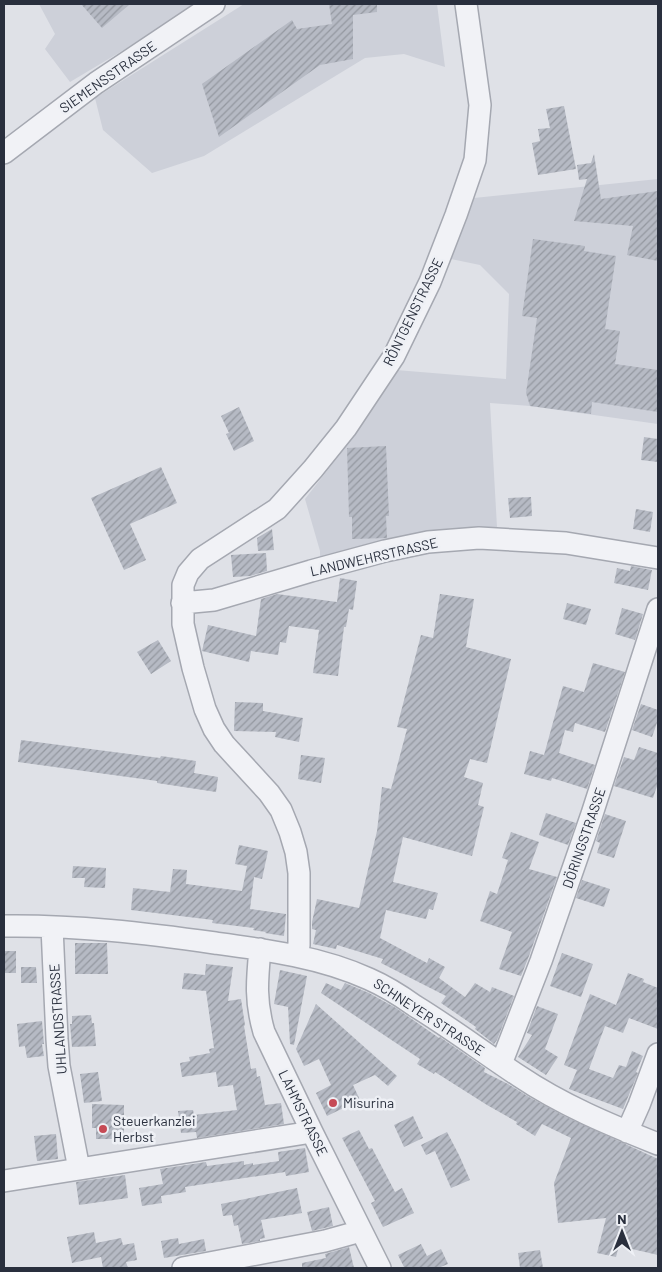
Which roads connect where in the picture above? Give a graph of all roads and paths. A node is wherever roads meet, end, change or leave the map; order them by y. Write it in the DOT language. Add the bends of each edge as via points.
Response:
graph roads {
  1 [pos="214,4"];
  2 [pos="466,4"];
  3 [pos="4,153"];
  4 [pos="658,558"];
  5 [pos="182,603"];
  6 [pos="658,609"];
  7 [pos="4,926"];
  8 [pos="52,927"];
  9 [pos="260,949"];
  10 [pos="297,956"];
  11 [pos="658,1054"];
  12 [pos="501,1064"];
  13 [pos="312,1132"];
  14 [pos="627,1132"];
  15 [pos="658,1144"];
  16 [pos="79,1169"];
  17 [pos="4,1182"];
  18 [pos="361,1231"];
  19 [pos="183,1268"];
  20 [pos="380,1268"];
  1 -- 3 [label="street, SIEMENSSTRASSE" via="96,83"];
  2 -- 5 [label="street, RÖNTGENSTRASSE" via="480,105 475,160 430,282 394,356 346,428 277,509 200,559 188,573"];
  4 -- 5 [label="street, LANDWEHRSTRASSE" via="566,543 479,538 428,542 320,568 214,600"];
  5 -- 10 [label="street, RÖNTGENSTRASSE" via="183,624 193,668 214,729 269,793 290,832 299,873"];
  6 -- 12 [label="street, DÖRINGSTRASSE" via="592,814"];
  7 -- 8 [label="street, SCHNEYER STRASSE"];
  8 -- 9 [label="street, SCHNEYER STRASSE" via="148,933"];
  8 -- 16 [label="street, UHLANDSTRASSE" via="59,1066"];
  9 -- 10 [label="street, SCHNEYER STRASSE"];
  9 -- 13 [label="street, LAHMSTRASSE" via="257,990 264,1032"];
  10 -- 12 [label="street, SCHNEYER STRASSE" via="370,979 432,1016"];
  11 -- 14 [label="street"];
  12 -- 14 [label="street, SCHNEYER STRASSE" via="562,1102"];
  13 -- 16 [label="street"];
  13 -- 18 [label="street, LAHMSTRASSE"];
  14 -- 15 [label="street, SCHNEYER STRASSE"];
  16 -- 17 [label="street"];
  18 -- 19 [label="street"];
  18 -- 20 [label="street, LAHMSTRASSE"];
}
